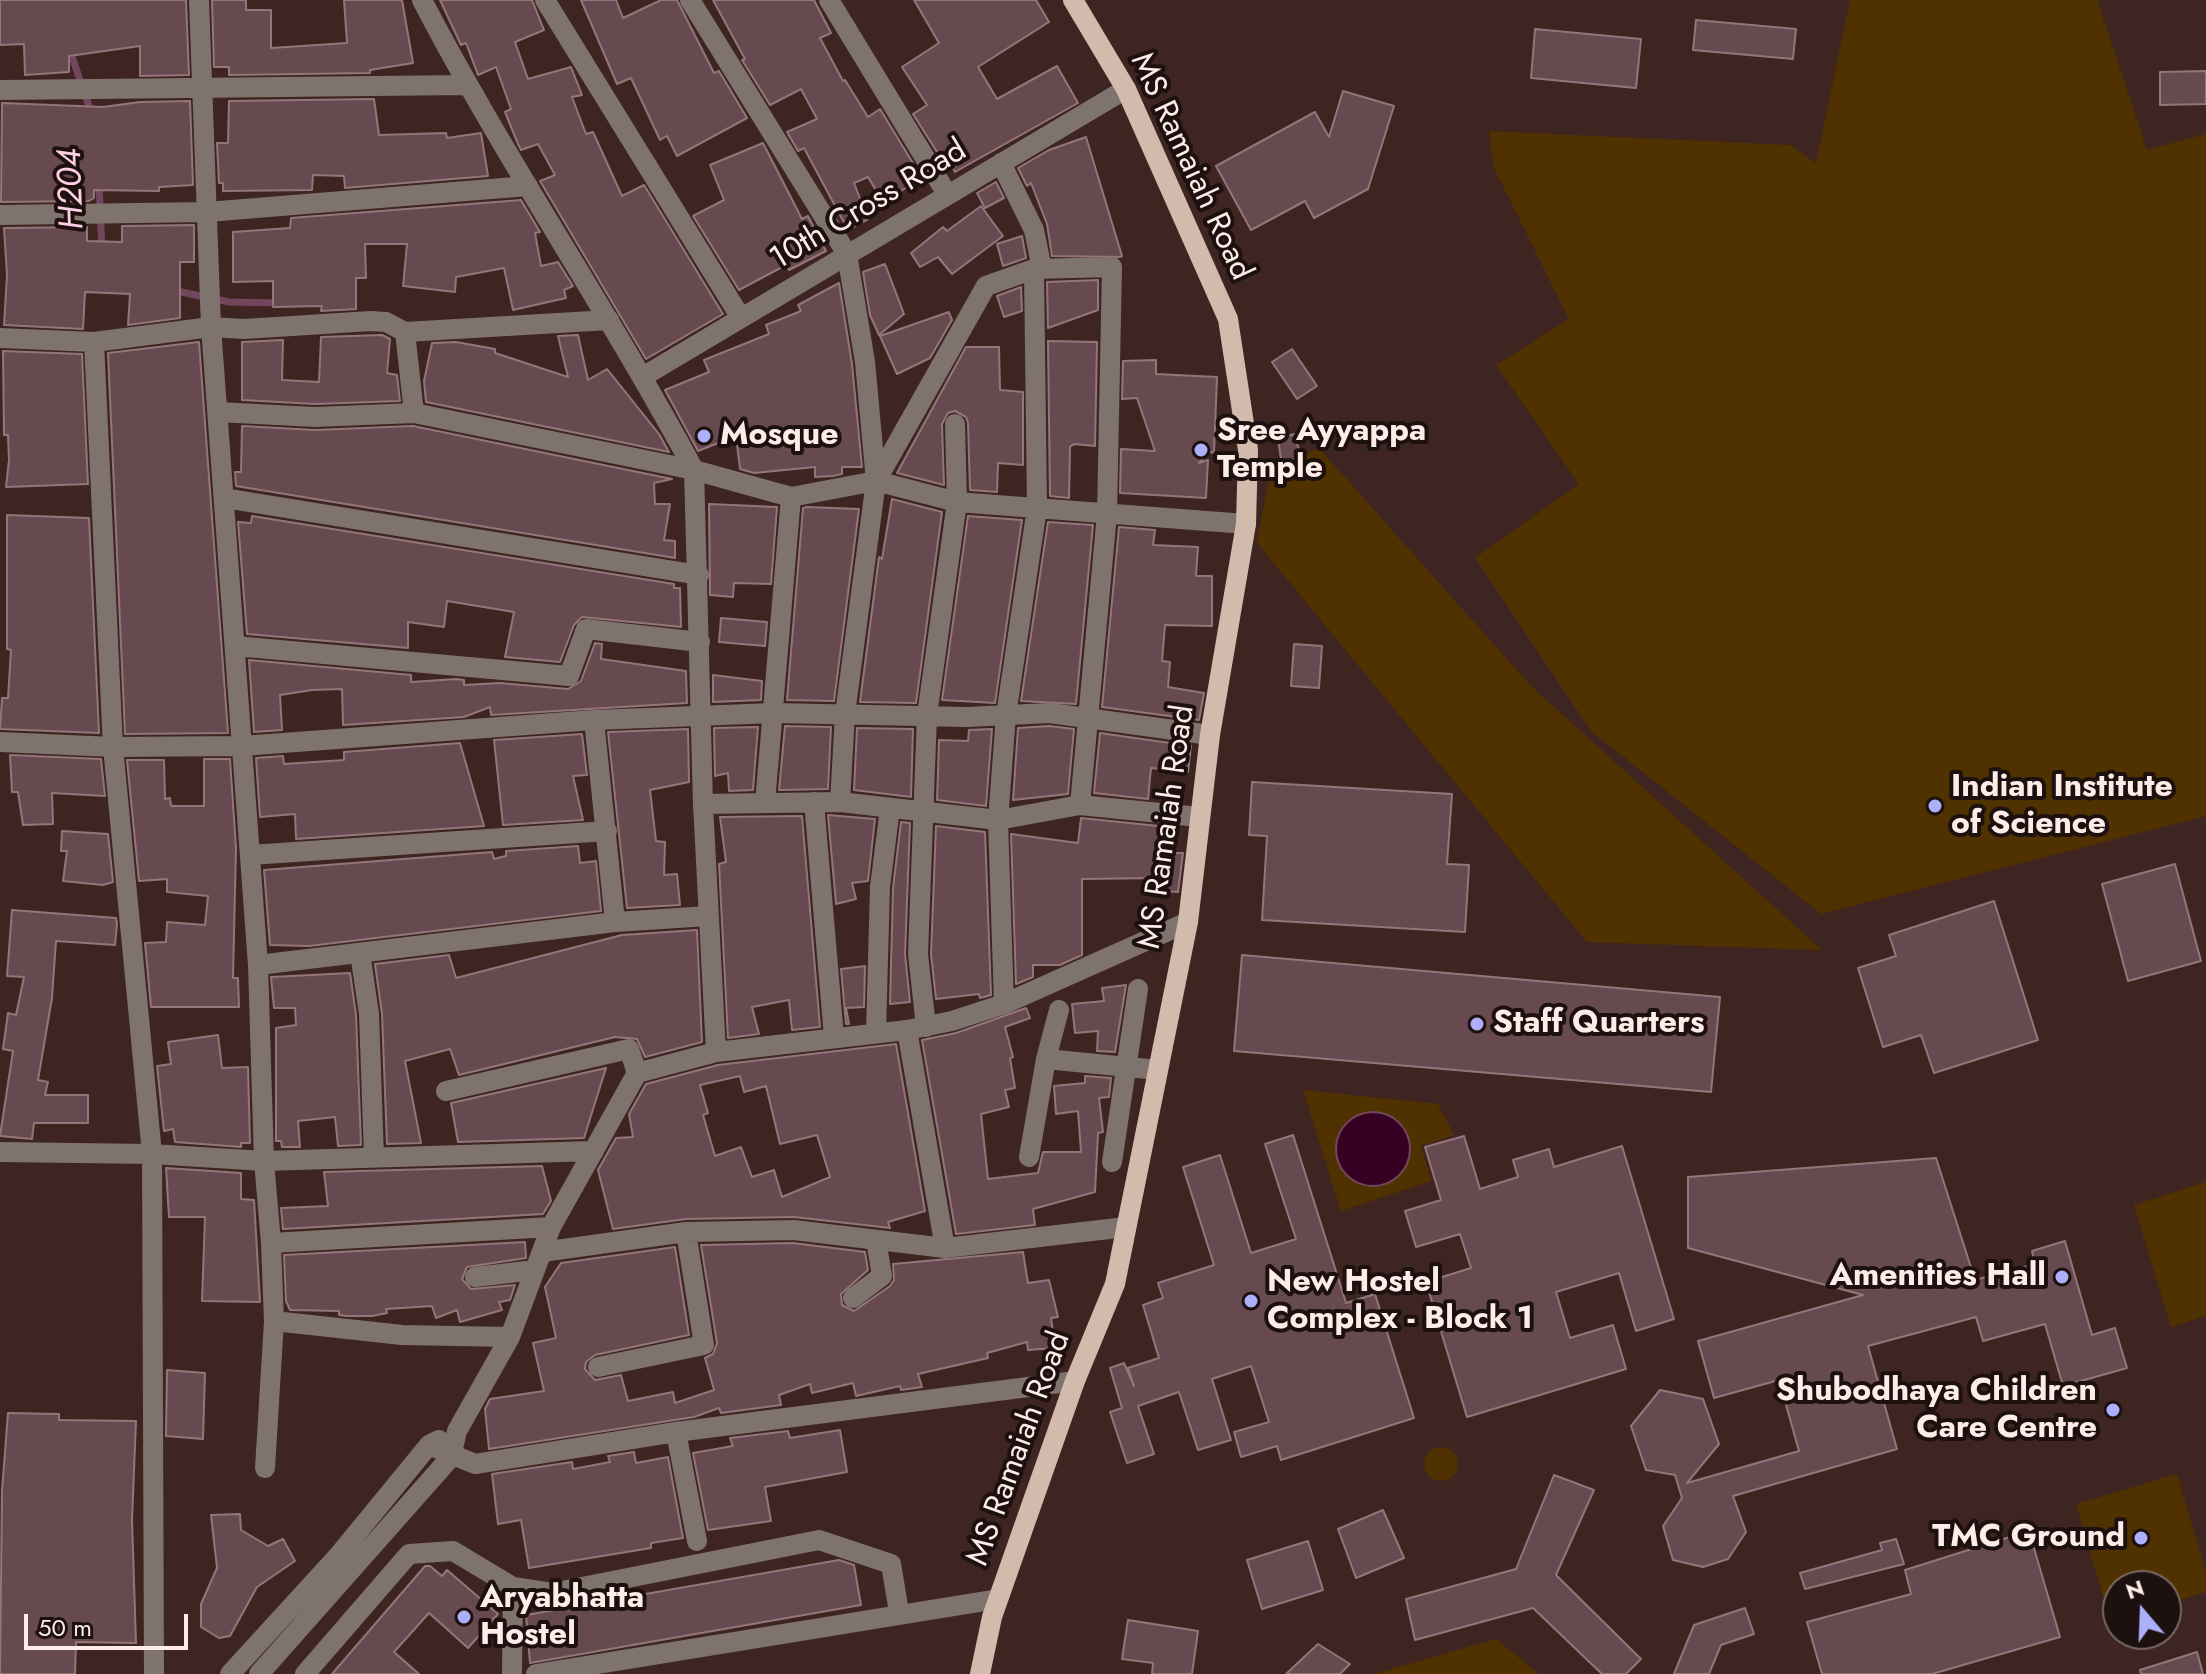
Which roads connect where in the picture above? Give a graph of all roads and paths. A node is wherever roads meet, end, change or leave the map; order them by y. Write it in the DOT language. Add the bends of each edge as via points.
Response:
graph roads {
  1 [pos="199,0"];
  2 [pos="422,0"];
  3 [pos="545,0"];
  4 [pos="690,0"];
  5 [pos="829,0"];
  6 [pos="1073,0"];
  7 [pos="466,85"];
  8 [pos="203,88"];
  9 [pos="1126,89"];
  10 [pos="0,90"];
  11 [pos="1001,163"];
  12 [pos="528,186"];
  13 [pos="947,194"];
  14 [pos="207,212"];
  15 [pos="0,215"];
  16 [pos="847,254"];
  17 [pos="1038,269"];
  18 [pos="210,318"];
  19 [pos="741,318"];
  20 [pos="609,320"];
  21 [pos="405,332"];
  22 [pos="0,338"];
  23 [pos="94,342"];
  24 [pos="644,376"];
  25 [pos="218,412"];
  26 [pos="414,413"];
  27 [pos="955,424"];
  28 [pos="694,470"];
  29 [pos="876,481"];
  30 [pos="791,497"];
  31 [pos="224,498"];
  32 [pos="957,502"];
  33 [pos="1037,508"];
  34 [pos="1107,514"];
  35 [pos="1246,524"];
  36 [pos="699,575"];
  37 [pos="700,642"];
  38 [pos="235,646"];
  39 [pos="774,713"];
  40 [pos="845,714"];
  41 [pos="701,715"];
  42 [pos="927,715"];
  43 [pos="1006,715"];
  44 [pos="1087,717"];
  45 [pos="594,720"];
  46 [pos="1210,735"];
  47 [pos="0,742"];
  48 [pos="242,746"];
  49 [pos="113,747"];
  50 [pos="814,802"];
  51 [pos="840,802"];
  52 [pos="765,803"];
  53 [pos="703,804"];
  54 [pos="1080,805"];
  55 [pos="890,808"];
  56 [pos="924,812"];
  57 [pos="1199,817"];
  58 [pos="998,820"];
  59 [pos="607,831"];
  60 [pos="250,855"];
  61 [pos="708,916"];
  62 [pos="615,922"];
  63 [pos="1188,922"];
  64 [pos="360,953"];
  65 [pos="258,965"];
  66 [pos="1138,989"];
  67 [pos="1004,1004"];
  68 [pos="1059,1010"];
  69 [pos="916,1029"];
  70 [pos="876,1032"];
  71 [pos="834,1037"];
  72 [pos="716,1052"];
  73 [pos="1046,1059"];
  74 [pos="1128,1067"];
  75 [pos="1158,1070"];
  76 [pos="637,1073"];
  77 [pos="446,1091"];
  78 [pos="594,1151"];
  79 [pos="0,1152"];
  80 [pos="152,1154"];
  81 [pos="374,1157"];
  82 [pos="1029,1157"];
  83 [pos="264,1161"];
  84 [pos="1112,1162"];
  85 [pos="551,1227"];
  86 [pos="1126,1227"];
  87 [pos="686,1232"];
  88 [pos="876,1240"];
  89 [pos="271,1243"];
  90 [pos="945,1248"];
  91 [pos="538,1261"];
  92 [pos="475,1277"];
  93 [pos="853,1298"];
  94 [pos="274,1321"];
  95 [pos="510,1337"];
  96 [pos="598,1367"];
  97 [pos="1075,1381"];
  98 [pos="457,1431"];
  99 [pos="676,1432"];
  100 [pos="429,1445"];
  101 [pos="451,1457"];
  102 [pos="265,1468"];
  103 [pos="697,1541"];
  104 [pos="513,1587"];
  105 [pos="998,1599"];
  106 [pos="899,1612"];
  107 [pos="154,1674"];
  108 [pos="230,1674"];
  109 [pos="259,1674"];
  110 [pos="305,1674"];
  111 [pos="512,1674"];
  112 [pos="536,1674"];
  113 [pos="980,1674"];
  1 -- 8 [label="street"];
  2 -- 7 [label="street"];
  3 -- 19 [label="street"];
  4 -- 16 [label="street"];
  5 -- 13 [label="street"];
  6 -- 9 [label="main road, MS Ramaiah Road"];
  7 -- 8 [label="street"];
  7 -- 12 [label="street"];
  8 -- 10 [label="street"];
  8 -- 14 [label="street"];
  9 -- 11 [label="street, 10th Cross Road"];
  9 -- 35 [label="main road, MS Ramaiah Road" via="1228,319 1248,450"];
  11 -- 13 [label="street, 10th Cross Road"];
  11 -- 17 [label="street" via="1034,230"];
  12 -- 14 [label="street"];
  12 -- 20 [label="street"];
  13 -- 16 [label="street, 10th Cross Road"];
  14 -- 15 [label="street"];
  14 -- 18 [label="street"];
  16 -- 19 [label="street, 10th Cross Road"];
  16 -- 29 [label="street" via="865,362"];
  17 -- 29 [label="street" via="986,286"];
  17 -- 33 [label="street"];
  17 -- 34 [label="street" via="1112,267"];
  18 -- 21 [label="street" via="244,329 386,322"];
  18 -- 23 [label="street"];
  18 -- 25 [label="street"];
  19 -- 24 [label="street, 10th Cross Road"];
  20 -- 21 [label="street"];
  20 -- 24 [label="street"];
  21 -- 26 [label="street"];
  22 -- 23 [label="street"];
  23 -- 49 [label="street"];
  24 -- 28 [label="street"];
  25 -- 26 [label="street" via="315,417"];
  25 -- 31 [label="street"];
  26 -- 28 [label="street"];
  27 -- 32 [label="street"];
  28 -- 30 [label="street"];
  28 -- 36 [label="street"];
  29 -- 30 [label="street"];
  29 -- 32 [label="street"];
  29 -- 40 [label="street"];
  30 -- 39 [label="street"];
  31 -- 36 [label="street"];
  31 -- 38 [label="street"];
  32 -- 33 [label="street"];
  32 -- 42 [label="street"];
  33 -- 34 [label="street"];
  33 -- 43 [label="street"];
  34 -- 35 [label="street"];
  34 -- 44 [label="street"];
  35 -- 46 [label="main road, MS Ramaiah Road"];
  36 -- 37 [label="street"];
  37 -- 38 [label="street" via="586,629 569,676"];
  37 -- 41 [label="street"];
  38 -- 48 [label="street"];
  39 -- 40 [label="street"];
  39 -- 41 [label="street"];
  39 -- 52 [label="street"];
  40 -- 42 [label="street"];
  40 -- 51 [label="street"];
  41 -- 45 [label="street"];
  41 -- 53 [label="street"];
  42 -- 43 [label="street"];
  42 -- 56 [label="street"];
  43 -- 44 [label="street"];
  43 -- 58 [label="street"];
  44 -- 46 [label="street"];
  44 -- 54 [label="street"];
  45 -- 48 [label="street"];
  45 -- 59 [label="street"];
  46 -- 57 [label="main road, MS Ramaiah Road"];
  47 -- 49 [label="street"];
  48 -- 49 [label="street"];
  48 -- 60 [label="street"];
  49 -- 80 [label="street"];
  50 -- 51 [label="street"];
  50 -- 52 [label="street"];
  50 -- 71 [label="street"];
  51 -- 55 [label="street"];
  52 -- 53 [label="street"];
  53 -- 61 [label="street"];
  54 -- 57 [label="street"];
  54 -- 58 [label="street"];
  55 -- 56 [label="street"];
  55 -- 70 [label="street" via="880,887"];
  56 -- 58 [label="street"];
  56 -- 69 [label="street"];
  57 -- 63 [label="main road, MS Ramaiah Road"];
  58 -- 67 [label="street"];
  59 -- 60 [label="street"];
  59 -- 62 [label="street"];
  60 -- 65 [label="street"];
  61 -- 62 [label="street"];
  61 -- 72 [label="street"];
  62 -- 64 [label="street"];
  63 -- 67 [label="street"];
  63 -- 75 [label="main road, MS Ramaiah Road"];
  64 -- 65 [label="street"];
  64 -- 81 [label="street" via="369,1014"];
  65 -- 83 [label="street"];
  66 -- 74 [label="street"];
  67 -- 69 [label="street"];
  68 -- 73 [label="street"];
  69 -- 70 [label="street"];
  69 -- 90 [label="street"];
  70 -- 71 [label="street"];
  71 -- 72 [label="street"];
  72 -- 76 [label="street"];
  73 -- 74 [label="street"];
  73 -- 82 [label="street"];
  74 -- 75 [label="street"];
  74 -- 84 [label="street"];
  75 -- 86 [label="main road, MS Ramaiah Road"];
  76 -- 77 [label="street" via="629,1049"];
  76 -- 78 [label="street"];
  78 -- 81 [label="street"];
  78 -- 85 [label="street"];
  79 -- 80 [label="street"];
  80 -- 83 [label="street"];
  80 -- 107 [label="street"];
  81 -- 83 [label="street"];
  83 -- 89 [label="street"];
  85 -- 89 [label="street"];
  85 -- 91 [label="street"];
  86 -- 90 [label="street"];
  86 -- 97 [label="main road, MS Ramaiah Road" via="1115,1284"];
  87 -- 88 [label="street" via="794,1230"];
  87 -- 91 [label="street"];
  87 -- 96 [label="street" via="704,1345"];
  88 -- 90 [label="street"];
  88 -- 93 [label="street" via="882,1276"];
  89 -- 94 [label="street"];
  91 -- 92 [label="street"];
  91 -- 95 [label="street"];
  94 -- 95 [label="street" via="402,1335"];
  94 -- 102 [label="street"];
  95 -- 98 [label="street"];
  97 -- 99 [label="street"];
  97 -- 105 [label="main road, MS Ramaiah Road"];
  98 -- 100 [label="street"];
  98 -- 101 [label="street"];
  99 -- 101 [label="street" via="475,1464"];
  99 -- 103 [label="street"];
  100 -- 101 [label="street"];
  100 -- 108 [label="street" via="338,1556"];
  101 -- 109 [label="street"];
  104 -- 106 [label="street" via="552,1593 819,1540 891,1564"];
  104 -- 110 [label="street" via="453,1551 409,1554"];
  104 -- 111 [label="street"];
  105 -- 106 [label="street"];
  105 -- 113 [label="main road, MS Ramaiah Road"];
  106 -- 112 [label="street"];
}
